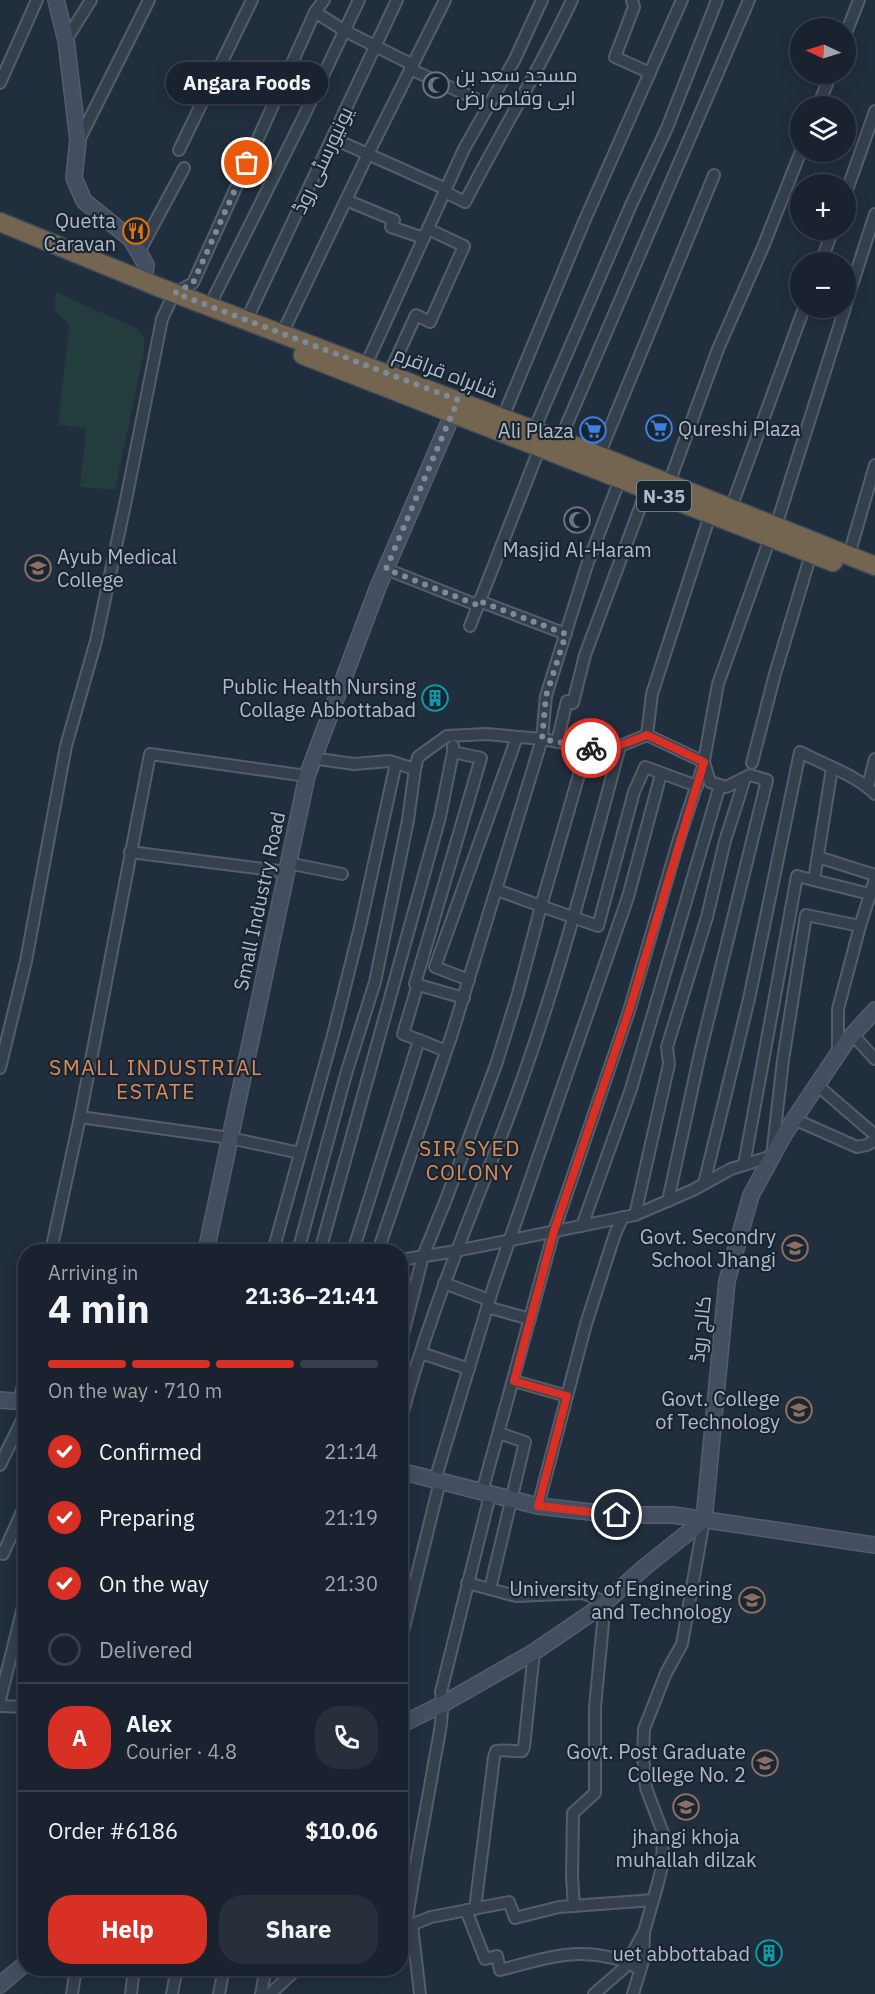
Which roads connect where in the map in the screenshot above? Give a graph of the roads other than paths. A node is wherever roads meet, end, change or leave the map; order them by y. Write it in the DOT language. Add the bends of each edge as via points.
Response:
graph roads {
  1 [pos="37,0"];
  2 [pos="91,0"];
  3 [pos="149,0"];
  4 [pos="252,0"];
  5 [pos="324,0"];
  6 [pos="359,0"];
  7 [pos="398,0"];
  8 [pos="445,0"];
  9 [pos="542,0"];
  10 [pos="572,0"];
  11 [pos="682,0"];
  12 [pos="717,0"];
  13 [pos="749,0"];
  14 [pos="859,0"];
  15 [pos="58,1"];
  16 [pos="634,2"];
  17 [pos="315,12"];
  18 [pos="852,18"];
  19 [pos="345,31"];
  20 [pos="66,40"];
  21 [pos="376,46"];
  22 [pos="411,67"];
  23 [pos="650,73"];
  24 [pos="0,82"];
  25 [pos="489,105"];
  26 [pos="875,111"];
  27 [pos="332,138"];
  28 [pos="78,140"];
  29 [pos="179,150"];
  30 [pos="368,154"];
  31 [pos="797,162"];
  32 [pos="184,168"];
  33 [pos="853,174"];
  34 [pos="714,175"];
  35 [pos="445,190"];
  36 [pos="346,200"];
  37 [pos="875,214"];
  38 [pos="0,222"];
  39 [pos="0,234"];
  40 [pos="426,234"];
  41 [pos="139,252"];
  42 [pos="856,272"];
  43 [pos="144,280"];
  44 [pos="172,299"];
  45 [pos="209,307"];
  46 [pos="800,318"];
  47 [pos="841,318"];
  48 [pos="246,321"];
  49 [pos="282,334"];
  50 [pos="366,365"];
  51 [pos="389,374"];
  52 [pos="455,407"];
  53 [pos="502,417"];
  54 [pos="534,429"];
  55 [pos="560,440"];
  56 [pos="540,447"];
  57 [pos="599,455"];
  58 [pos="875,465"];
  59 [pos="620,479"];
  60 [pos="669,483"];
  61 [pos="647,489"];
  62 [pos="731,508"];
  63 [pos="710,515"];
  64 [pos="773,532"];
  65 [pos="811,554"];
  66 [pos="849,555"];
  67 [pos="875,566"];
  68 [pos="386,569"];
  69 [pos="875,578"];
  70 [pos="478,603"];
  71 [pos="470,626"];
  72 [pos="566,634"];
  73 [pos="454,735"];
  74 [pos="647,735"];
  75 [pos="517,737"];
  76 [pos="542,739"];
  77 [pos="557,742"];
  78 [pos="620,746"];
  79 [pos="587,747"];
  80 [pos="453,752"];
  81 [pos="312,758"];
  82 [pos="875,759"];
  83 [pos="704,762"];
  84 [pos="396,763"];
  85 [pos="752,763"];
  86 [pos="832,768"];
  87 [pos="415,769"];
  88 [pos="661,774"];
  89 [pos="307,776"];
  90 [pos="745,777"];
  91 [pos="720,785"];
  92 [pos="697,786"];
  93 [pos="871,790"];
  94 [pos="130,852"];
  95 [pos="818,857"];
  96 [pos="288,868"];
  97 [pos="342,874"];
  98 [pos="875,877"];
  99 [pos="814,880"];
  100 [pos="497,890"];
  101 [pos="870,894"];
  102 [pos="541,906"];
  103 [pos="573,918"];
  104 [pos="860,926"];
  105 [pos="469,980"];
  106 [pos="418,984"];
  107 [pos="464,998"];
  108 [pos="875,1010"];
  109 [pos="853,1035"];
  110 [pos="419,1040"];
  111 [pos="446,1051"];
  112 [pos="838,1054"];
  113 [pos="875,1059"];
  114 [pos="0,1068"];
  115 [pos="817,1085"];
  116 [pos="80,1117"];
  117 [pos="794,1119"];
  118 [pos="875,1135"];
  119 [pos="230,1138"];
  120 [pos="875,1140"];
  121 [pos="300,1153"];
  122 [pos="772,1156"];
  123 [pos="744,1165"];
  124 [pos="704,1184"];
  125 [pos="668,1201"];
  126 [pos="629,1216"];
  127 [pos="582,1226"];
  128 [pos="554,1231"];
  129 [pos="509,1239"];
  130 [pos="53,1244"];
  131 [pos="207,1244"];
  132 [pos="275,1244"];
  133 [pos="300,1244"];
  134 [pos="322,1244"];
  135 [pos="355,1244"];
  136 [pos="380,1244"];
  137 [pos="456,1251"];
  138 [pos="423,1256"];
  139 [pos="408,1259"];
  140 [pos="444,1283"];
  141 [pos="488,1304"];
  142 [pos="408,1315"];
  143 [pos="530,1319"];
  144 [pos="421,1353"];
  145 [pos="469,1369"];
  146 [pos="514,1381"];
  147 [pos="408,1396"];
  148 [pos="567,1396"];
  149 [pos="0,1400"];
  150 [pos="18,1404"];
  151 [pos="18,1418"];
  152 [pos="499,1433"];
  153 [pos="0,1465"];
  154 [pos="408,1473"];
  155 [pos="438,1481"];
  156 [pos="486,1494"];
  157 [pos="511,1499"];
  158 [pos="538,1506"];
  159 [pos="704,1520"];
  160 [pos="18,1521"];
  161 [pos="875,1545"];
  162 [pos="0,1552"];
  163 [pos="467,1583"];
  164 [pos="490,1589"];
  165 [pos="605,1602"];
  166 [pos="408,1610"];
  167 [pos="18,1627"];
  168 [pos="534,1652"];
  169 [pos="0,1700"];
  170 [pos="443,1704"];
  171 [pos="0,1706"];
  172 [pos="18,1707"];
  173 [pos="408,1721"];
  174 [pos="653,1900"];
  175 [pos="574,1906"];
  176 [pos="470,1910"];
  177 [pos="408,1912"];
  178 [pos="408,1926"];
  179 [pos="644,1932"];
  180 [pos="408,1937"];
  181 [pos="627,1962"];
  182 [pos="640,1969"];
  183 [pos="18,1970"];
  184 [pos="75,1976"];
  185 [pos="133,1976"];
  186 [pos="175,1976"];
  187 [pos="222,1976"];
  188 [pos="264,1976"];
  189 [pos="289,1976"];
  190 [pos="0,1985"];
  191 [pos="72,1994"];
  192 [pos="131,1994"];
  193 [pos="172,1994"];
  194 [pos="219,1994"];
  195 [pos="261,1994"];
  196 [pos="270,1994"];
  197 [pos="420,1994"];
  198 [pos="594,1994"];
  199 [pos="633,1994"];
  1 -- 24 [label="street"];
  2 -- 20 [label="street"];
  3 -- 28 [label="street"];
  4 -- 29 [label="street"];
  5 -- 17 [label="street"];
  6 -- 19 [label="street"];
  7 -- 21 [label="street, یونیورسٹی روڈ"];
  8 -- 22 [label="street"];
  9 -- 25 [label="street"];
  10 -- 35 [label="street" via="550,48 465,202"];
  11 -- 23 [label="street"];
  12 -- 54 [label="street" via="667,128"];
  13 -- 55 [label="street"];
  14 -- 18 [label="street"];
  15 -- 20 [label="street"];
  16 -- 23 [label="street" via="615,57"];
  17 -- 19 [label="street"];
  17 -- 44 [label="street" via="193,283"];
  19 -- 21 [label="street"];
  19 -- 45 [label="street"];
  20 -- 28 [label="street"];
  21 -- 22 [label="street"];
  21 -- 27 [label="street, یونیورسٹی روڈ"];
  22 -- 25 [label="street"];
  22 -- 30 [label="street"];
  23 -- 53 [label="street"];
  25 -- 35 [label="street"];
  26 -- 33 [label="street"];
  27 -- 30 [label="street"];
  27 -- 48 [label="street, یونیورسٹی روڈ"];
  28 -- 41 [label="street" via="74,178 84,201 130,238"];
  30 -- 35 [label="street"];
  30 -- 36 [label="street"];
  31 -- 60 [label="street" via="718,349"];
  32 -- 41 [label="street"];
  34 -- 57 [label="street"];
  35 -- 40 [label="street"];
  36 -- 40 [label="street" via="394,220 391,227"];
  36 -- 49 [label="street"];
  37 -- 42 [label="street"];
  38 -- 43 [label="highway, شاہراہ قراقرم / N-35"];
  39 -- 44 [label="highway, شاہراہ قراقرم / N-35"];
  40 -- 50 [label="street"];
  40 -- 51 [label="street" via="464,246 430,322 416,315"];
  41 -- 43 [label="street" via="146,265"];
  43 -- 44 [label="highway, شاہراہ قراقرم / N-35"];
  44 -- 45 [label="highway, شاہراہ قراقرم / N-35"];
  44 -- 52 [label="highway, شاہراہ قراقرم / N-35"];
  44 -- 114 [label="street" via="162,319 96,642 66,746 26,961"];
  45 -- 48 [label="highway, شاہراہ قراقرم / N-35"];
  46 -- 62 [label="street"];
  47 -- 64 [label="street"];
  48 -- 49 [label="highway, شاہراہ قراقرم / N-35"];
  49 -- 50 [label="highway, شاہراہ قراقرم / N-35"];
  50 -- 51 [label="highway, شاہراہ قراقرم / N-35"];
  51 -- 52 [label="highway, شاہراہ قراقرم / N-35"];
  52 -- 53 [label="highway, شاہراہ قراقرم / N-35"];
  52 -- 56 [label="highway, شاہراہ قراقرم / N-35"];
  52 -- 68 [label="street, Small Industry Road"];
  53 -- 54 [label="highway, شاہراہ قراقرم / N-35"];
  54 -- 55 [label="highway, شاہراہ قراقرم / N-35"];
  55 -- 57 [label="highway, شاہراہ قراقرم / N-35"];
  56 -- 59 [label="highway, شاہراہ قراقرم / N-35"];
  56 -- 70 [label="street"];
  57 -- 60 [label="highway, شاہراہ قراقرم / N-35"];
  58 -- 66 [label="street"];
  59 -- 61 [label="highway, شاہراہ قراقرم / N-35"];
  59 -- 72 [label="street"];
  60 -- 62 [label="highway, شاہراہ قراقرم / N-35"];
  61 -- 63 [label="highway, شاہراہ قراقرم / N-35"];
  61 -- 77 [label="street" via="585,655 573,703 567,701"];
  62 -- 64 [label="highway, شاہراہ قراقرم / N-35"];
  63 -- 64 [label="highway, شاہراہ قراقرم / N-35"];
  63 -- 74 [label="street" via="652,694"];
  64 -- 65 [label="highway, شاہراہ قراقرم / N-35"];
  64 -- 66 [label="highway, شاہراہ قراقرم / N-35"];
  64 -- 83 [label="street" via="718,684"];
  65 -- 69 [label="highway, شاہراہ قراقرم / N-35"];
  65 -- 85 [label="street"];
  66 -- 67 [label="highway, شاہراہ قراقرم / N-35"];
  68 -- 70 [label="street"];
  68 -- 81 [label="street, Small Industry Road"];
  70 -- 71 [label="street"];
  70 -- 72 [label="street"];
  72 -- 76 [label="street" via="546,696"];
  73 -- 75 [label="street"];
  73 -- 80 [label="street"];
  73 -- 87 [label="street" via="418,757"];
  74 -- 78 [label="street"];
  74 -- 83 [label="street"];
  75 -- 76 [label="street"];
  75 -- 105 [label="street" via="435,968"];
  76 -- 77 [label="street"];
  76 -- 100 [label="street"];
  77 -- 79 [label="street"];
  78 -- 79 [label="street"];
  78 -- 103 [label="street"];
  79 -- 102 [label="street"];
  80 -- 106 [label="street" via="481,758"];
  80 -- 134 [label="street" via="440,817"];
  81 -- 84 [label="street" via="354,764"];
  81 -- 89 [label="street, Small Industry Road"];
  82 -- 93 [label="street"];
  83 -- 91 [label="street" via="710,782"];
  83 -- 92 [label="street"];
  84 -- 87 [label="street"];
  84 -- 121 [label="street" via="360,927"];
  86 -- 93 [label="street"];
  86 -- 95 [label="street"];
  86 -- 124 [label="street" via="800,752 749,999"];
  87 -- 133 [label="street" via="375,982"];
  88 -- 92 [label="street"];
  88 -- 103 [label="street" via="645,767 634,792 598,926"];
  88 -- 129 [label="street" via="628,897"];
  89 -- 94 [label="street" via="150,754"];
  89 -- 96 [label="street, Small Industry Road"];
  90 -- 91 [label="street" via="726,787"];
  90 -- 125 [label="street" via="767,780"];
  90 -- 126 [label="street" via="668,1047 669,1064"];
  91 -- 127 [label="street" via="631,1089"];
  92 -- 128 [label="street" via="629,1011"];
  94 -- 96 [label="street"];
  94 -- 116 [label="street"];
  95 -- 98 [label="street"];
  95 -- 99 [label="street"];
  96 -- 97 [label="street"];
  96 -- 119 [label="street, Small Industry Road"];
  98 -- 101 [label="street"];
  99 -- 101 [label="street"];
  99 -- 123 [label="street" via="797,876"];
  100 -- 102 [label="street"];
  100 -- 105 [label="street"];
  101 -- 104 [label="street"];
  102 -- 103 [label="street"];
  102 -- 138 [label="street" via="496,1065"];
  103 -- 137 [label="street" via="517,1094"];
  104 -- 112 [label="street" via="838,1009"];
  104 -- 122 [label="street" via="806,915"];
  105 -- 107 [label="street"];
  106 -- 107 [label="street"];
  106 -- 110 [label="street" via="403,1034"];
  107 -- 111 [label="street"];
  108 -- 109 [label="street, کالج روڈ"];
  109 -- 112 [label="street, کالج روڈ"];
  109 -- 113 [label="street"];
  110 -- 111 [label="street"];
  110 -- 135 [label="street"];
  111 -- 136 [label="street"];
  112 -- 115 [label="street, کالج روڈ"];
  115 -- 117 [label="street, کالج روڈ"];
  115 -- 118 [label="street"];
  116 -- 119 [label="street"];
  116 -- 130 [label="street"];
  117 -- 120 [label="street" via="857,1147"];
  117 -- 122 [label="street, کالج روڈ"];
  119 -- 121 [label="street"];
  119 -- 131 [label="street, Small Industry Road"];
  121 -- 132 [label="street"];
  122 -- 123 [label="street"];
  122 -- 159 [label="street, کالج روڈ" via="751,1195 727,1281"];
  123 -- 124 [label="street"];
  124 -- 125 [label="street"];
  125 -- 126 [label="street"];
  126 -- 127 [label="street"];
  126 -- 148 [label="street" via="615,1234"];
  127 -- 128 [label="street"];
  128 -- 129 [label="street"];
  128 -- 143 [label="street"];
  129 -- 137 [label="street"];
  129 -- 141 [label="street"];
  137 -- 138 [label="street"];
  137 -- 140 [label="street"];
  138 -- 139 [label="street"];
  138 -- 142 [label="street"];
  140 -- 141 [label="street"];
  140 -- 144 [label="street"];
  141 -- 143 [label="street"];
  141 -- 145 [label="street"];
  143 -- 146 [label="street"];
  144 -- 145 [label="street"];
  144 -- 147 [label="street"];
  145 -- 155 [label="street"];
  146 -- 148 [label="street"];
  146 -- 152 [label="street"];
  148 -- 158 [label="street"];
  149 -- 150 [label="street"];
  151 -- 153 [label="street"];
  152 -- 156 [label="street"];
  152 -- 157 [label="street" via="525,1442"];
  154 -- 155 [label="street"];
  155 -- 156 [label="street"];
  155 -- 166 [label="street"];
  156 -- 157 [label="street"];
  156 -- 163 [label="street"];
  157 -- 158 [label="street"];
  157 -- 164 [label="street"];
  158 -- 159 [label="street"];
  159 -- 161 [label="street"];
  159 -- 165 [label="street"];
  159 -- 174 [label="street" via="682,1644 644,1729 646,1788 663,1833 662,1866"];
  160 -- 162 [label="street" via="3,1554"];
  163 -- 164 [label="street"];
  163 -- 170 [label="street" via="441,1692"];
  164 -- 165 [label="street" via="516,1596 583,1593"];
  165 -- 168 [label="street"];
  165 -- 175 [label="street" via="595,1707 595,1793 573,1813"];
  167 -- 169 [label="street"];
  168 -- 170 [label="street"];
  168 -- 176 [label="street" via="524,1748 496,1751 494,1757"];
  170 -- 173 [label="street"];
  170 -- 177 [label="street"];
  171 -- 172 [label="street"];
  174 -- 175 [label="street"];
  174 -- 179 [label="street"];
  175 -- 176 [label="street" via="515,1918 509,1902"];
  176 -- 178 [label="street" via="431,1917"];
  176 -- 181 [label="street" via="485,1959 496,1956 500,1971 582,1953"];
  179 -- 181 [label="street"];
  179 -- 182 [label="street"];
  180 -- 197 [label="street"];
  181 -- 182 [label="street"];
  181 -- 198 [label="street"];
  182 -- 199 [label="street"];
  183 -- 190 [label="street"];
  184 -- 191 [label="street"];
  185 -- 192 [label="street"];
  186 -- 193 [label="street"];
  187 -- 194 [label="street"];
  188 -- 195 [label="street"];
  189 -- 196 [label="street"];
}
